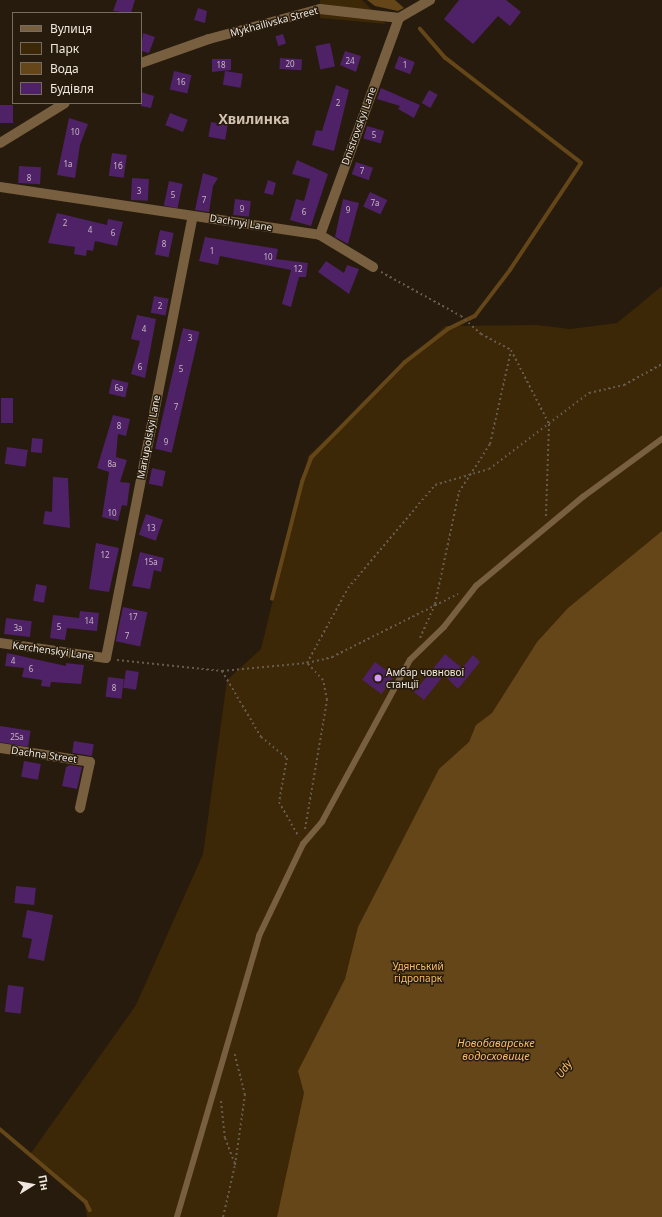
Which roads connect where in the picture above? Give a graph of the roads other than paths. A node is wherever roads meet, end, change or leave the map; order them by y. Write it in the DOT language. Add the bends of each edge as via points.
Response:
graph roads {
  1 [pos="430,0"];
  2 [pos="320,5"];
  3 [pos="399,18"];
  4 [pos="142,63"];
  5 [pos="63,104"];
  6 [pos="0,143"];
  7 [pos="0,188"];
  8 [pos="193,216"];
  9 [pos="320,235"];
  10 [pos="373,267"];
  11 [pos="662,439"];
  12 [pos="0,644"];
  13 [pos="106,658"];
  14 [pos="0,748"];
  15 [pos="80,808"];
  16 [pos="177,1217"];
  1 -- 3 [label="street"];
  2 -- 3 [label="street, Mykhailivska Street"];
  2 -- 4 [label="street, Mykhailivska Street"];
  3 -- 9 [label="street, Dnistrovskyi Lane"];
  5 -- 6 [label="street"];
  7 -- 8 [label="street, Dachnyi Lane"];
  8 -- 9 [label="street, Dachnyi Lane"];
  8 -- 13 [label="street, Mariupolskyi Lane"];
  9 -- 10 [label="street, Dachnyi Lane"];
  11 -- 16 [label="lane" via="583,496 476,586 444,627 410,660 322,822 303,844 259,936"];
  12 -- 13 [label="street, Kerchenskyi Lane"];
  14 -- 15 [label="street, Dachna Street" via="90,762"];
}
